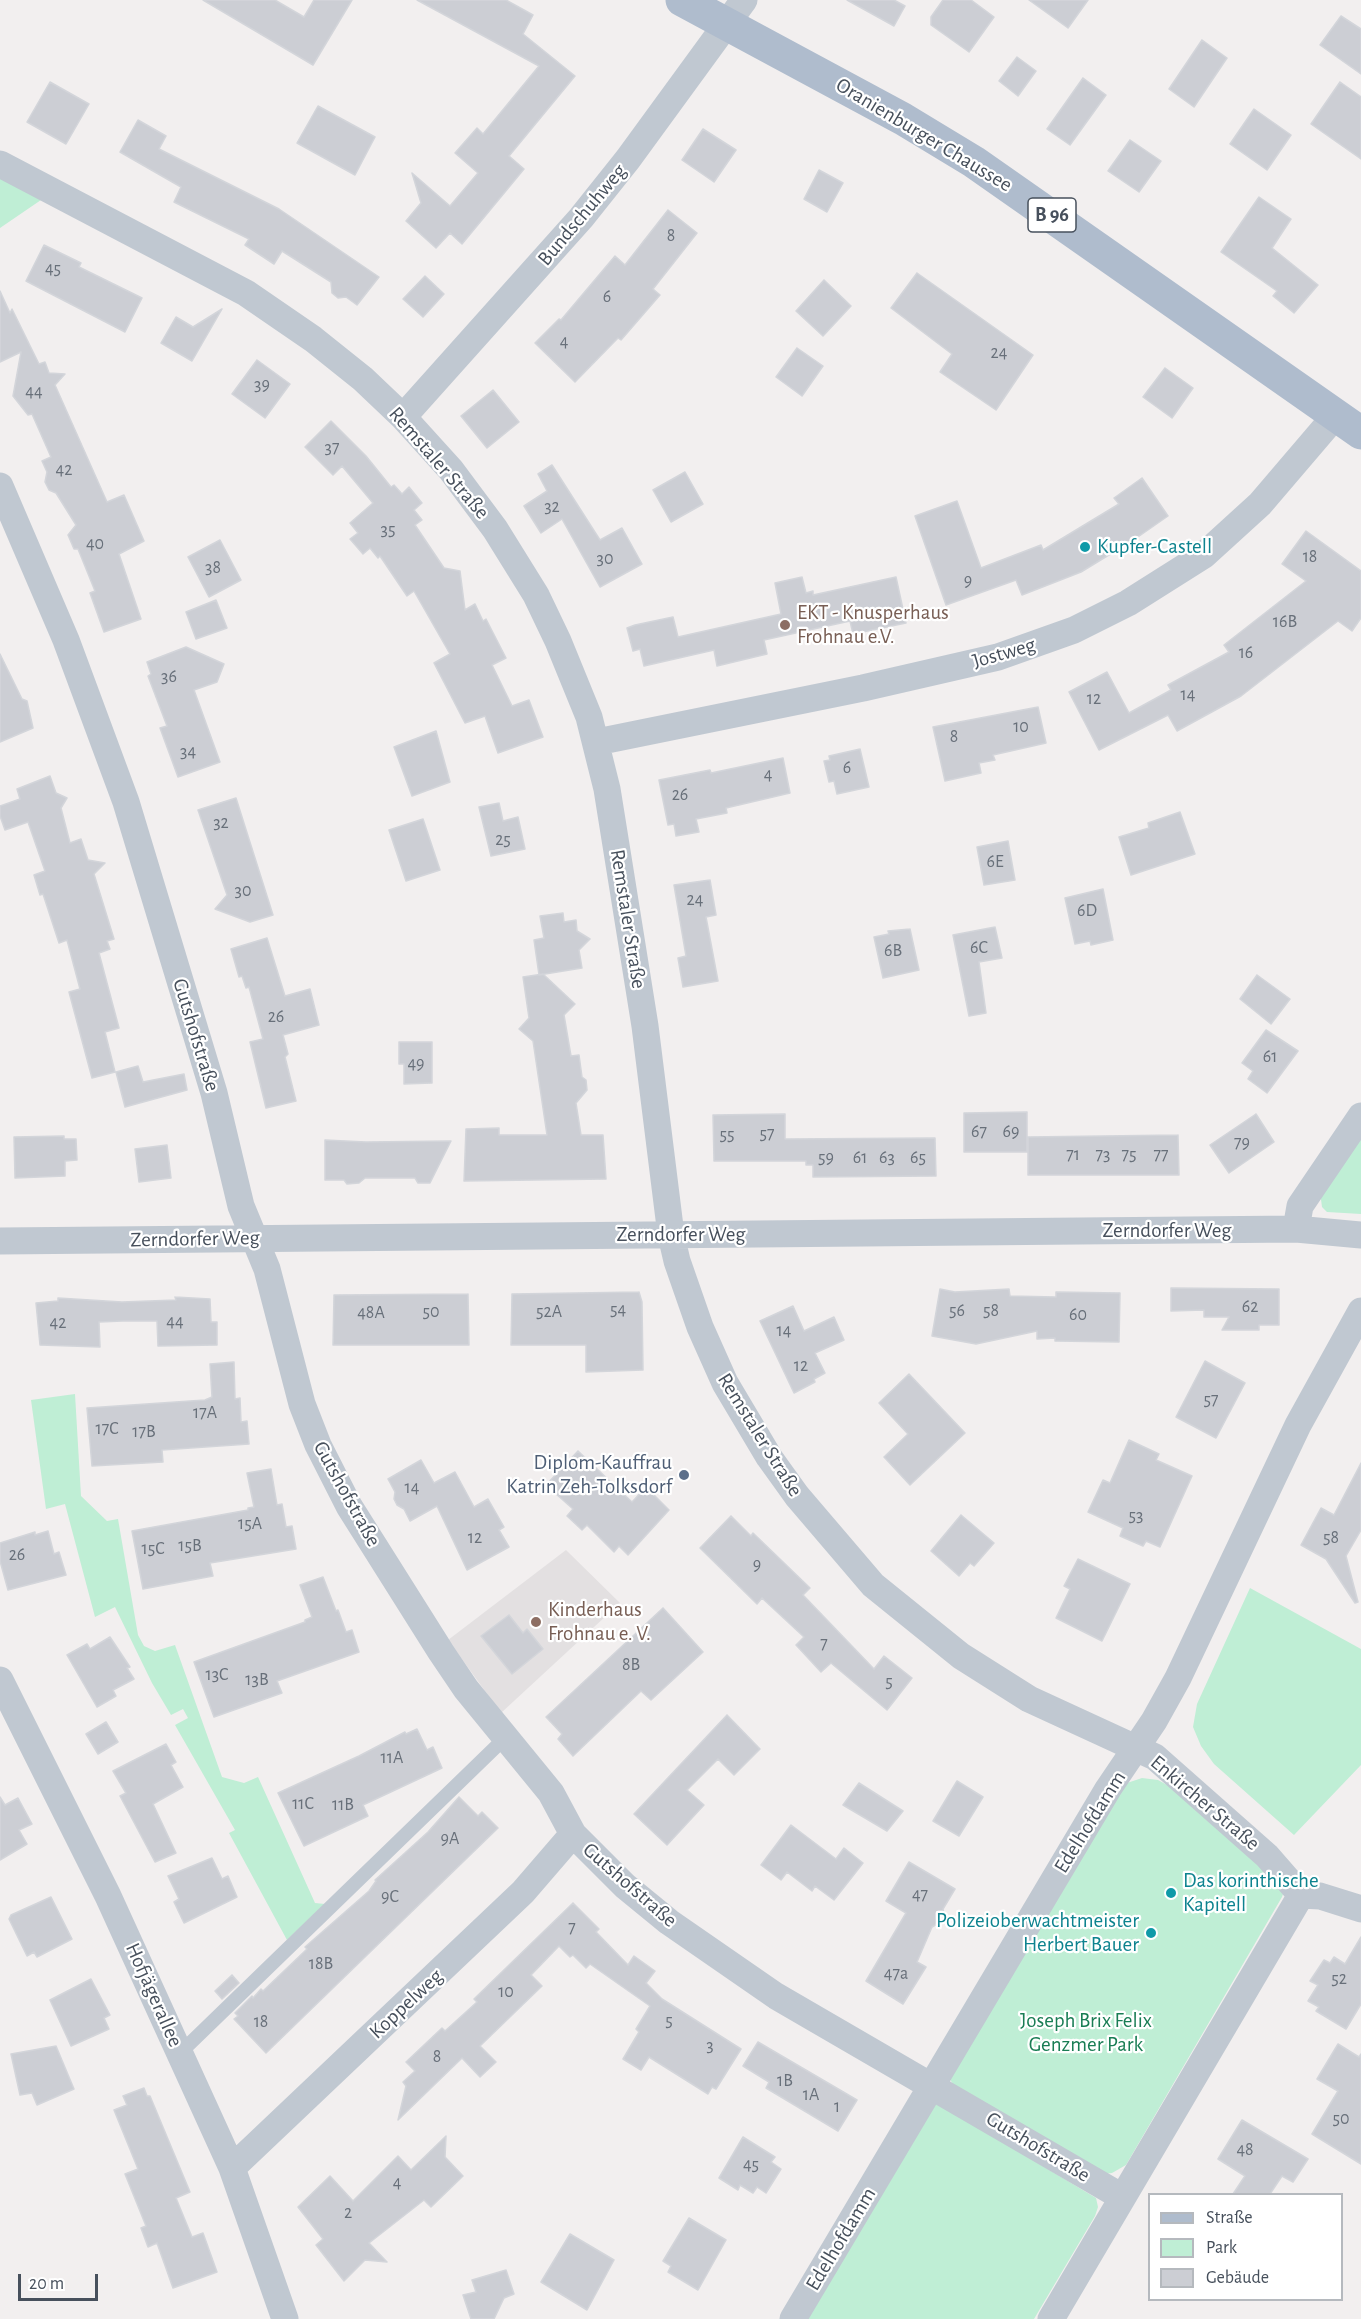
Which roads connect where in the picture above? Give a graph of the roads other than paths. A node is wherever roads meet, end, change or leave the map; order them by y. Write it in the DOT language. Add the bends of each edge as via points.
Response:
graph roads {
  1 [pos="682,0"];
  2 [pos="735,12"];
  3 [pos="0,164"];
  4 [pos="403,417"];
  5 [pos="1348,424"];
  6 [pos="0,486"];
  7 [pos="597,742"];
  8 [pos="1361,1116"];
  9 [pos="1296,1228"];
  10 [pos="671,1235"];
  11 [pos="1361,1235"];
  12 [pos="252,1237"];
  13 [pos="0,1241"];
  14 [pos="1361,1311"];
  15 [pos="0,1680"];
  16 [pos="8,1719"];
  17 [pos="506,1738"];
  18 [pos="1137,1748"];
  19 [pos="573,1834"];
  20 [pos="1301,1895"];
  21 [pos="1361,1909"];
  22 [pos="180,2053"];
  23 [pos="932,2085"];
  24 [pos="232,2168"];
  25 [pos="1122,2197"];
  26 [pos="285,2319"];
  27 [pos="793,2319"];
  28 [pos="1050,2319"];
  1 -- 2 [label="main road, Oranienburger Chaussee / B 96"];
  2 -- 4 [label="street, Bundschuhweg" via="581,218"];
  2 -- 5 [label="main road, Oranienburger Chaussee / B 96" via="966,156"];
  3 -- 4 [label="street, Remstaler Straße" via="268,307 347,366"];
  4 -- 7 [label="street, Remstaler Straße" via="474,499 536,595 573,675"];
  5 -- 7 [label="street, Jostweg" via="1204,555 1128,603 1074,630 998,657"];
  6 -- 12 [label="street, Gutshofstraße" via="73,657 126,802 214,1093"];
  7 -- 10 [label="street, Remstaler Straße" via="645,1026"];
  8 -- 9 [label="street" via="1300,1206"];
  9 -- 10 [label="street, Zerndorfer Weg"];
  9 -- 11 [label="street, Zerndorfer Weg"];
  10 -- 12 [label="street, Zerndorfer Weg"];
  10 -- 18 [label="street, Remstaler Straße" via="700,1328 741,1413 797,1496 858,1569 928,1630 1002,1683 1047,1708"];
  12 -- 13 [label="street, Zerndorfer Weg"];
  12 -- 17 [label="street, Gutshofstraße" via="267,1269 302,1404 334,1478 441,1652"];
  14 -- 18 [label="street, Edelhofdamm" via="1298,1425 1178,1678"];
  15 -- 16 [label="street, Hofjägerallee"];
  16 -- 22 [label="street, Hofjägerallee" via="108,1896"];
  17 -- 19 [label="street, Gutshofstraße" via="551,1793"];
  17 -- 22 [label="lane"];
  18 -- 20 [label="street, Enkircher Straße" via="1155,1757 1235,1826"];
  18 -- 23 [label="street, Edelhofdamm"];
  19 -- 23 [label="street, Gutshofstraße" via="625,1886 722,1960 782,2000 910,2076"];
  19 -- 24 [label="street, Koppelweg" via="515,1900"];
  20 -- 21 [label="street" via="1320,1896"];
  20 -- 25 [label="street"];
  22 -- 24 [label="street, Hofjägerallee"];
  23 -- 25 [label="street, Gutshofstraße"];
  23 -- 27 [label="street, Edelhofdamm"];
  24 -- 26 [label="street, Hofjägerallee"];
  25 -- 28 [label="street"];
}
